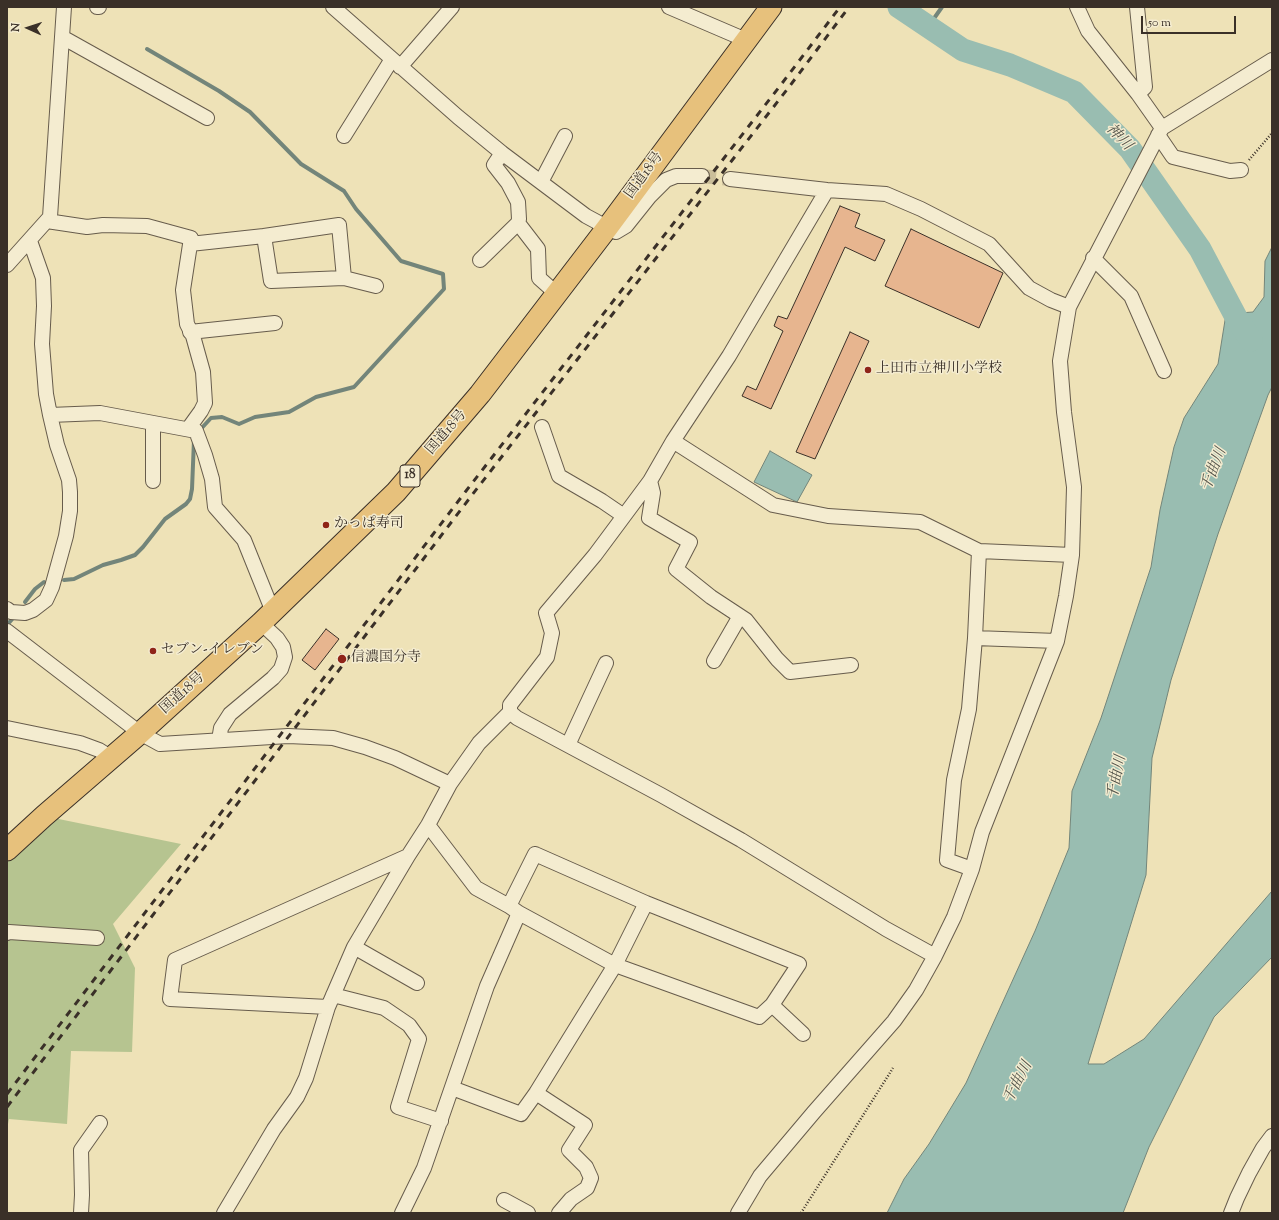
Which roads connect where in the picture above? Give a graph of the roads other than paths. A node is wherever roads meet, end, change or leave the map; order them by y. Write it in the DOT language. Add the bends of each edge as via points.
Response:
graph roads {
  1 [pos="64,7"];
  2 [pos="333,7"];
  3 [pos="452,7"];
  4 [pos="670,7"];
  5 [pos="771,7"];
  6 [pos="1077,7"];
  7 [pos="1137,7"];
  8 [pos="749,35"];
  9 [pos="62,37"];
  10 [pos="1272,60"];
  11 [pos="396,63"];
  12 [pos="1138,94"];
  13 [pos="207,118"];
  14 [pos="1160,131"];
  15 [pos="344,136"];
  16 [pos="565,136"];
  17 [pos="502,153"];
  18 [pos="1241,170"];
  19 [pos="702,176"];
  20 [pos="730,179"];
  21 [pos="541,182"];
  22 [pos="827,190"];
  23 [pos="47,221"];
  24 [pos="518,223"];
  25 [pos="607,228"];
  26 [pos="264,236"];
  27 [pos="30,241"];
  28 [pos="190,244"];
  29 [pos="1094,257"];
  30 [pos="480,260"];
  31 [pos="9,261"];
  32 [pos="344,278"];
  33 [pos="376,286"];
  34 [pos="557,294"];
  35 [pos="1069,307"];
  36 [pos="275,323"];
  37 [pos="190,332"];
  38 [pos="1164,371"];
  39 [pos="50,415"];
  40 [pos="153,423"];
  41 [pos="542,427"];
  42 [pos="188,429"];
  43 [pos="673,441"];
  44 [pos="153,481"];
  45 [pos="650,481"];
  46 [pos="624,516"];
  47 [pos="979,551"];
  48 [pos="1072,555"];
  49 [pos="7,609"];
  50 [pos="740,616"];
  51 [pos="267,618"];
  52 [pos="7,631"];
  53 [pos="975,638"];
  54 [pos="1057,641"];
  55 [pos="714,661"];
  56 [pos="606,663"];
  57 [pos="851,665"];
  58 [pos="510,712"];
  59 [pos="7,728"];
  60 [pos="140,733"];
  61 [pos="219,740"];
  62 [pos="568,746"];
  63 [pos="112,758"];
  64 [pos="450,784"];
  65 [pos="428,825"];
  66 [pos="7,850"];
  67 [pos="408,856"];
  68 [pos="972,869"];
  69 [pos="646,903"];
  70 [pos="514,909"];
  71 [pos="7,933"];
  72 [pos="97,938"];
  73 [pos="354,947"];
  74 [pos="935,956"];
  75 [pos="615,965"];
  76 [pos="417,982"];
  77 [pos="331,1001"];
  78 [pos="772,1005"];
  79 [pos="802,1034"];
  80 [pos="452,1088"];
  81 [pos="536,1093"];
  82 [pos="441,1121"];
  83 [pos="100,1123"];
  84 [pos="1272,1136"];
  85 [pos="504,1200"];
  86 [pos="81,1213"];
  87 [pos="224,1213"];
  88 [pos="402,1213"];
  89 [pos="528,1213"];
  90 [pos="560,1213"];
  91 [pos="738,1213"];
  92 [pos="1231,1213"];
  1 -- 9 [label="street"];
  2 -- 11 [label="street"];
  3 -- 11 [label="street"];
  4 -- 8 [label="street"];
  5 -- 8 [label="highway, 国道18号 / 18"];
  6 -- 12 [label="street" via="1088,31"];
  7 -- 12 [label="street" via="1145,87"];
  8 -- 25 [label="highway, 国道18号 / 18"];
  9 -- 13 [label="street"];
  9 -- 23 [label="street" via="50,217"];
  10 -- 14 [label="street"];
  11 -- 15 [label="street"];
  11 -- 17 [label="street"];
  12 -- 14 [label="street"];
  14 -- 18 [label="street" via="1174,157 1230,171"];
  14 -- 29 [label="street"];
  16 -- 21 [label="street"];
  17 -- 21 [label="street"];
  17 -- 24 [label="street" via="494,165 518,202"];
  19 -- 25 [label="street" via="676,176 666,180 626,226 616,232"];
  20 -- 22 [label="street"];
  21 -- 25 [label="street" via="586,216"];
  22 -- 35 [label="street" via="886,194 921,209 989,244 1028,288"];
  22 -- 43 [label="street" via="729,356"];
  23 -- 27 [label="street"];
  23 -- 28 [label="street" via="87,228 102,225 147,226 190,238"];
  24 -- 30 [label="street"];
  24 -- 34 [label="street" via="538,249 539,278"];
  25 -- 34 [label="highway, 国道18号 / 18"];
  26 -- 28 [label="street"];
  26 -- 32 [label="street" via="271,281"];
  26 -- 32 [label="street" via="340,225"];
  27 -- 31 [label="street"];
  27 -- 39 [label="street" via="43,278 42,344"];
  28 -- 37 [label="street" via="183,290"];
  29 -- 35 [label="street"];
  29 -- 38 [label="street" via="1131,296"];
  32 -- 33 [label="street"];
  34 -- 51 [label="highway, 国道18号 / 18" via="480,394 396,492"];
  35 -- 48 [label="street" via="1060,361 1074,487"];
  36 -- 37 [label="street"];
  37 -- 42 [label="street" via="203,372 205,403"];
  39 -- 40 [label="street" via="100,413"];
  39 -- 49 [label="street" via="69,480 70,511 66,536 46,600 25,613 11,612"];
  40 -- 42 [label="street"];
  40 -- 44 [label="street"];
  41 -- 46 [label="street" via="559,476"];
  42 -- 51 [label="street" via="196,431 205,455 212,479 215,507 244,540"];
  43 -- 45 [label="street"];
  43 -- 47 [label="street" via="773,505 828,516 920,522"];
  45 -- 46 [label="street"];
  45 -- 50 [label="street" via="653,493 649,518 690,542 676,569"];
  46 -- 58 [label="street" via="595,556 546,613 552,633 547,657 510,705"];
  47 -- 48 [label="street"];
  47 -- 53 [label="street"];
  48 -- 54 [label="street"];
  50 -- 55 [label="street"];
  50 -- 57 [label="street" via="790,672"];
  51 -- 60 [label="highway, 国道18号 / 18"];
  51 -- 61 [label="street" via="283,647 285,657 281,669 230,714 221,728"];
  52 -- 60 [label="street"];
  53 -- 54 [label="street"];
  53 -- 68 [label="street" via="969,709 954,780 947,860"];
  54 -- 68 [label="street" via="982,832"];
  56 -- 62 [label="street"];
  58 -- 62 [label="street"];
  58 -- 64 [label="street" via="480,743"];
  59 -- 63 [label="street" via="80,743"];
  60 -- 61 [label="street" via="160,744"];
  60 -- 63 [label="highway, 国道18号 / 18"];
  61 -- 64 [label="street" via="288,736 333,738 389,756"];
  62 -- 74 [label="street" via="741,840"];
  63 -- 66 [label="highway, 国道18号 / 18"];
  64 -- 65 [label="street"];
  65 -- 67 [label="street"];
  65 -- 70 [label="street" via="476,888"];
  67 -- 73 [label="street"];
  67 -- 77 [label="street" via="175,960 170,999"];
  68 -- 74 [label="street" via="954,917"];
  69 -- 70 [label="street" via="535,854"];
  69 -- 75 [label="street"];
  69 -- 78 [label="street" via="799,964"];
  70 -- 75 [label="street"];
  70 -- 80 [label="street"];
  71 -- 72 [label="street"];
  73 -- 76 [label="street"];
  73 -- 77 [label="street"];
  74 -- 91 [label="street" via="916,990 894,1021 760,1176"];
  75 -- 78 [label="street" via="759,1017"];
  75 -- 81 [label="street"];
  77 -- 82 [label="street" via="384,1008 409,1025 419,1039 398,1107"];
  77 -- 87 [label="street" via="303,1084"];
  78 -- 79 [label="street"];
  80 -- 81 [label="street" via="521,1114"];
  80 -- 82 [label="street"];
  81 -- 90 [label="street" via="585,1125 569,1150 586,1167 591,1178 588,1188 570,1199"];
  82 -- 88 [label="street" via="424,1168"];
  83 -- 86 [label="street" via="81,1150"];
  84 -- 92 [label="street" via="1249,1173"];
  85 -- 89 [label="street"];
}
